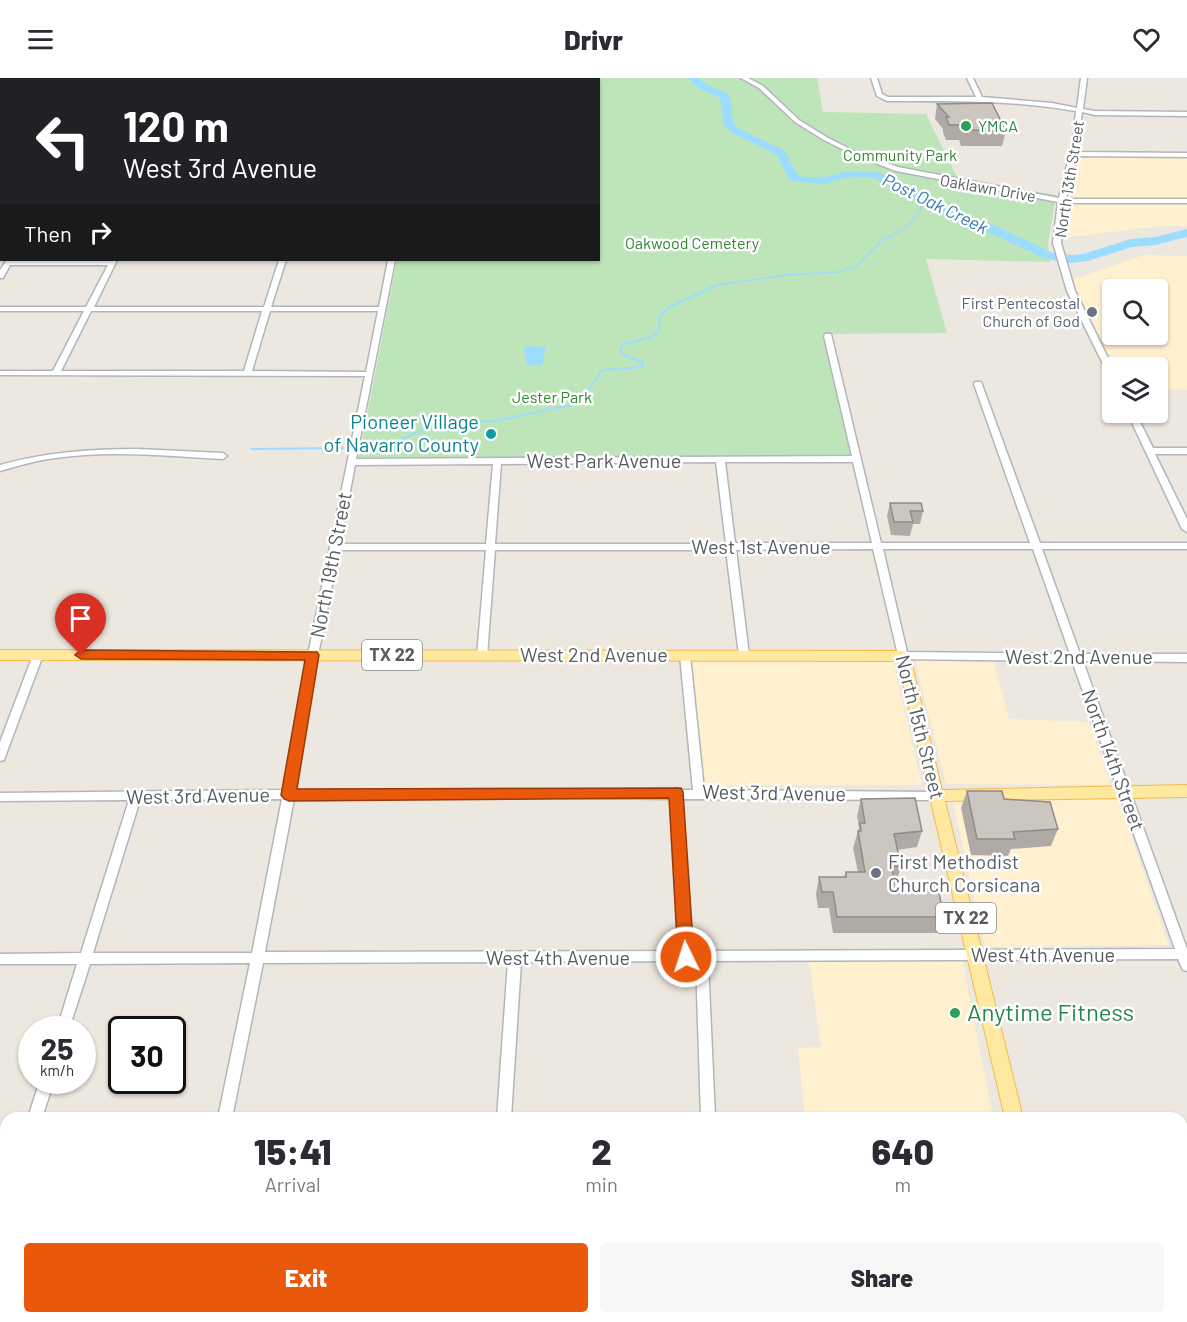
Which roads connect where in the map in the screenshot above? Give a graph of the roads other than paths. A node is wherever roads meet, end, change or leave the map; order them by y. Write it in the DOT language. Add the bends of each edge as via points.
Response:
graph roads {
  1 [pos="874,78"];
  2 [pos="970,78"];
  3 [pos="1083,78"];
  4 [pos="748,79"];
  5 [pos="980,99"];
  6 [pos="1080,110"];
  7 [pos="1187,114"];
  8 [pos="1073,154"];
  9 [pos="1187,155"];
  10 [pos="1062,201"];
  11 [pos="1187,201"];
  12 [pos="9,261"];
  13 [pos="113,261"];
  14 [pos="282,261"];
  15 [pos="392,261"];
  16 [pos="0,276"];
  17 [pos="0,309"];
  18 [pos="383,309"];
  19 [pos="88,310"];
  20 [pos="266,310"];
  21 [pos="828,336"];
  22 [pos="1104,357"];
  23 [pos="0,373"];
  24 [pos="56,373"];
  25 [pos="246,374"];
  26 [pos="370,374"];
  27 [pos="978,384"];
  28 [pos="1136,423"];
  29 [pos="1150,451"];
  30 [pos="1187,451"];
  31 [pos="224,456"];
  32 [pos="856,459"];
  33 [pos="720,460"];
  34 [pos="352,462"];
  35 [pos="497,462"];
  36 [pos="0,468"];
  37 [pos="1187,530"];
  38 [pos="1036,546"];
  39 [pos="1187,546"];
  40 [pos="334,547"];
  41 [pos="490,547"];
  42 [pos="730,547"];
  43 [pos="877,547"];
  44 [pos="0,655"];
  45 [pos="38,655"];
  46 [pos="313,655"];
  47 [pos="685,655"];
  48 [pos="482,656"];
  49 [pos="744,656"];
  50 [pos="903,656"];
  51 [pos="1076,657"];
  52 [pos="1187,658"];
  53 [pos="0,757"];
  54 [pos="1187,791"];
  55 [pos="676,792"];
  56 [pos="699,792"];
  57 [pos="1124,792"];
  58 [pos="289,795"];
  59 [pos="937,795"];
  60 [pos="136,796"];
  61 [pos="0,797"];
  62 [pos="975,954"];
  63 [pos="702,956"];
  64 [pos="686,957"];
  65 [pos="515,958"];
  66 [pos="1186,958"];
  67 [pos="0,959"];
  68 [pos="85,959"];
  69 [pos="258,960"];
  70 [pos="67,1016"];
  71 [pos="42,1094"];
  72 [pos="37,1112"];
  73 [pos="226,1112"];
  74 [pos="504,1112"];
  75 [pos="708,1112"];
  76 [pos="1013,1112"];
  1 -- 5 [label="street" via="884,99"];
  2 -- 5 [label="street"];
  3 -- 6 [label="street, North 13th Street"];
  4 -- 10 [label="street, Oaklawn Drive" via="797,121 871,161 934,178"];
  5 -- 6 [label="street"];
  6 -- 7 [label="street"];
  6 -- 8 [label="street, North 13th Street"];
  8 -- 9 [label="street"];
  8 -- 10 [label="street, North 13th Street"];
  10 -- 11 [label="street, Oaklawn Drive"];
  10 -- 22 [label="street, North 13th Street" via="1057,243 1071,291"];
  12 -- 13 [label="street"];
  12 -- 16 [label="street"];
  13 -- 19 [label="street"];
  14 -- 20 [label="street"];
  15 -- 18 [label="street, North 19th Street"];
  17 -- 19 [label="street"];
  18 -- 20 [label="street"];
  18 -- 26 [label="street, North 19th Street"];
  19 -- 20 [label="street"];
  19 -- 24 [label="street"];
  20 -- 25 [label="street"];
  21 -- 32 [label="street, North 15th Street"];
  23 -- 24 [label="street"];
  24 -- 25 [label="street"];
  25 -- 26 [label="street"];
  26 -- 34 [label="street, North 19th Street"];
  27 -- 38 [label="street, North 14th Street"];
  28 -- 29 [label="street"];
  29 -- 30 [label="street"];
  29 -- 37 [label="street"];
  31 -- 36 [label="street" via="73,452 27,458"];
  32 -- 33 [label="street, West Park Avenue"];
  32 -- 43 [label="street, North 15th Street"];
  33 -- 35 [label="street, West Park Avenue"];
  33 -- 42 [label="street"];
  34 -- 35 [label="street, West Park Avenue"];
  34 -- 40 [label="street, North 19th Street"];
  35 -- 41 [label="street"];
  38 -- 39 [label="street, West 1st Avenue"];
  38 -- 43 [label="street, West 1st Avenue"];
  38 -- 51 [label="street, North 14th Street"];
  40 -- 41 [label="street, West 1st Avenue"];
  40 -- 46 [label="street, North 19th Street"];
  41 -- 42 [label="street, West 1st Avenue"];
  41 -- 48 [label="street"];
  42 -- 43 [label="street, West 1st Avenue"];
  42 -- 49 [label="street"];
  43 -- 50 [label="street, North 15th Street"];
  44 -- 45 [label="main road, West 2nd Avenue / TX 22"];
  45 -- 46 [label="main road, West 2nd Avenue / TX 22"];
  45 -- 53 [label="street"];
  46 -- 48 [label="main road, West 2nd Avenue / TX 22"];
  46 -- 58 [label="street, North 19th Street"];
  47 -- 48 [label="main road, West 2nd Avenue / TX 22"];
  47 -- 49 [label="main road, West 2nd Avenue / TX 22"];
  47 -- 56 [label="street"];
  49 -- 50 [label="main road, West 2nd Avenue / TX 22"];
  50 -- 51 [label="street, West 2nd Avenue"];
  50 -- 59 [label="main road, North 15th Street / TX 22"];
  51 -- 52 [label="street, West 2nd Avenue"];
  51 -- 57 [label="street, North 14th Street"];
  54 -- 57 [label="main road, West 3rd Avenue"];
  55 -- 56 [label="street, West 3rd Avenue"];
  55 -- 58 [label="street, West 3rd Avenue"];
  55 -- 64 [label="street"];
  56 -- 59 [label="street, West 3rd Avenue"];
  57 -- 59 [label="main road, West 3rd Avenue"];
  57 -- 66 [label="street, North 14th Street"];
  58 -- 60 [label="street, West 3rd Avenue"];
  58 -- 69 [label="street, North 19th Street"];
  59 -- 62 [label="main road, North 15th Street / TX 22"];
  60 -- 61 [label="street, West 3rd Avenue"];
  60 -- 68 [label="street"];
  62 -- 63 [label="street, West 4th Avenue"];
  62 -- 66 [label="street, West 4th Avenue"];
  62 -- 76 [label="main road, North 15th Street / TX 22"];
  63 -- 64 [label="street, West 4th Avenue"];
  63 -- 75 [label="street"];
  64 -- 65 [label="street, West 4th Avenue"];
  65 -- 69 [label="street, West 4th Avenue"];
  65 -- 74 [label="street"];
  67 -- 68 [label="street, West 4th Avenue"];
  68 -- 69 [label="street, West 4th Avenue"];
  68 -- 70 [label="street"];
  69 -- 73 [label="street, North 19th Street"];
  71 -- 72 [label="street"];
}
